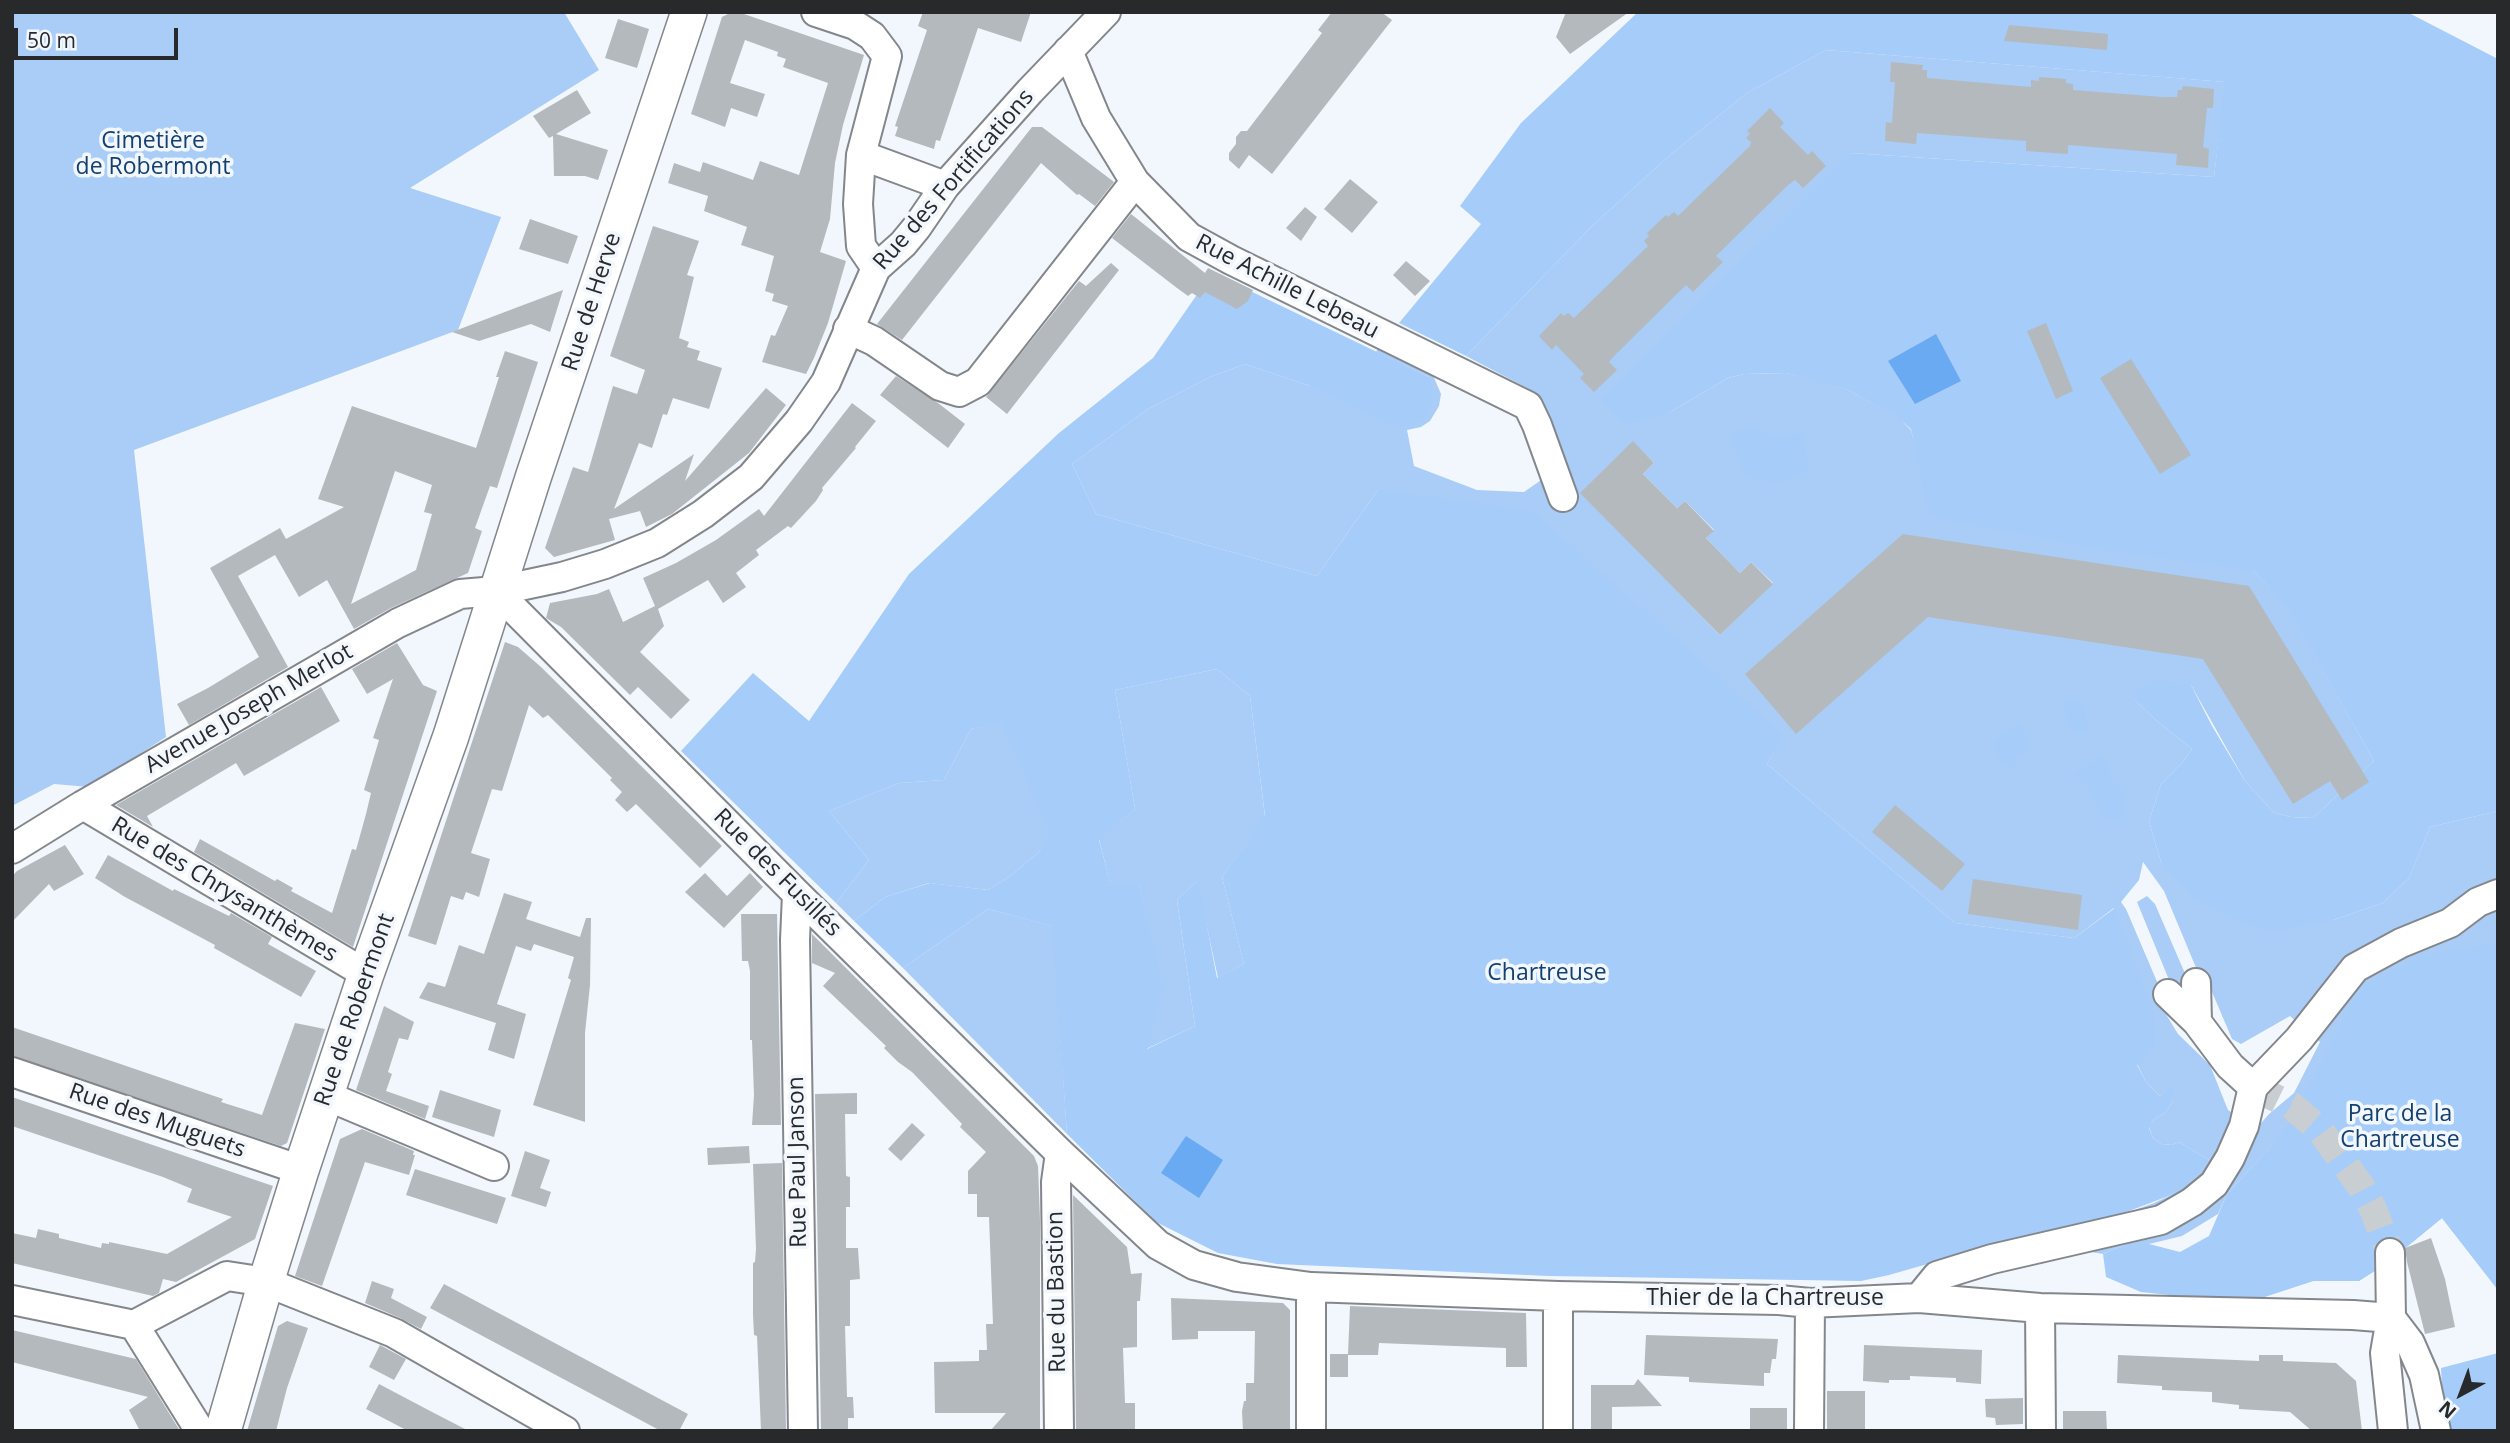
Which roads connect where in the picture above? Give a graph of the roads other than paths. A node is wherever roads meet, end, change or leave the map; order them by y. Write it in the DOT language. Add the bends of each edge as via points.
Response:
graph roads {
  1 [pos="689,12"];
  2 [pos="816,12"];
  3 [pos="1106,12"];
  4 [pos="1068,51"];
  5 [pos="861,155"];
  6 [pos="1135,183"];
  7 [pos="945,186"];
  8 [pos="876,268"];
  9 [pos="848,329"];
  10 [pos="1563,497"];
  11 [pos="496,591"];
  12 [pos="83,805"];
  13 [pos="12,849"];
  14 [pos="797,894"];
  15 [pos="2498,894"];
  16 [pos="366,974"];
  17 [pos="2196,983"];
  18 [pos="2168,994"];
  19 [pos="2197,1021"];
  20 [pos="12,1072"];
  21 [pos="2253,1087"];
  22 [pos="327,1096"];
  23 [pos="1060,1153"];
  24 [pos="494,1166"];
  25 [pos="301,1170"];
  26 [pos="2390,1253"];
  27 [pos="266,1282"];
  28 [pos="1311,1287"];
  29 [pos="1558,1296"];
  30 [pos="1919,1298"];
  31 [pos="12,1300"];
  32 [pos="1810,1303"];
  33 [pos="2040,1308"];
  34 [pos="2391,1318"];
  35 [pos="134,1325"];
  36 [pos="200,1431"];
  37 [pos="223,1431"];
  38 [pos="565,1431"];
  39 [pos="803,1431"];
  40 [pos="1059,1431"];
  41 [pos="1311,1431"];
  42 [pos="1558,1431"];
  43 [pos="1809,1431"];
  44 [pos="2041,1431"];
  45 [pos="2393,1431"];
  46 [pos="2436,1431"];
  1 -- 11 [label="main road, Rue de Herve"];
  2 -- 5 [label="street" via="855,25 872,36 887,56"];
  3 -- 4 [label="street, Rue des Fortifications"];
  4 -- 6 [label="street, Rue Achille Lebeau" via="1096,118"];
  4 -- 7 [label="street, Rue des Fortifications"];
  5 -- 7 [label="street"];
  5 -- 8 [label="street" via="861,246"];
  6 -- 9 [label="street" via="978,382 960,392 940,386"];
  6 -- 10 [label="street, Rue Achille Lebeau" via="1189,237 1528,406"];
  7 -- 8 [label="street, Rue des Fortifications" via="903,244"];
  8 -- 9 [label="street, Rue des Fortifications"];
  9 -- 11 [label="street, Rue des Fortifications" via="825,382 799,421 751,477 703,514 657,543 606,564"];
  11 -- 12 [label="street, Avenue Joseph Merlot" via="460,594 398,623"];
  11 -- 14 [label="street, Rue des Fusillés"];
  11 -- 16 [label="main road, Rue de Robermont" via="451,736"];
  12 -- 13 [label="street, Avenue Joseph Merlot"];
  12 -- 16 [label="street, Rue des Chrysanthèmes"];
  14 -- 23 [label="street, Rue des Fusillés"];
  14 -- 39 [label="street, Rue Paul Janson"];
  15 -- 21 [label="street" via="2450,923 2400,943 2356,968"];
  16 -- 22 [label="main road, Rue de Robermont"];
  17 -- 19 [label="street"];
  18 -- 19 [label="street"];
  19 -- 21 [label="street" via="2230,1066"];
  20 -- 25 [label="street, Rue des Muguets"];
  21 -- 30 [label="street" via="2230,1158 2214,1184 2192,1202 2161,1220 1937,1276"];
  22 -- 24 [label="street"];
  22 -- 25 [label="main road, Rue de Robermont"];
  23 -- 28 [label="street, Thier de la Chartreuse" via="1158,1245 1194,1265 1237,1277"];
  23 -- 40 [label="street, Rue du Bastion" via="1056,1182"];
  25 -- 27 [label="main road, Rue de Robermont"];
  26 -- 34 [label="street"];
  27 -- 35 [label="street" via="227,1276"];
  27 -- 37 [label="main road, Rue de Robermont"];
  27 -- 38 [label="street" via="394,1334"];
  28 -- 29 [label="street, Thier de la Chartreuse"];
  28 -- 41 [label="street"];
  29 -- 32 [label="street, Thier de la Chartreuse"];
  29 -- 42 [label="street"];
  30 -- 32 [label="street, Thier de la Chartreuse"];
  30 -- 33 [label="street, Thier de la Chartreuse"];
  31 -- 35 [label="street"];
  32 -- 43 [label="street"];
  33 -- 34 [label="street, Thier de la Chartreuse"];
  33 -- 44 [label="street"];
  34 -- 45 [label="street" via="2385,1353"];
  34 -- 46 [label="street" via="2410,1343 2424,1375"];
  35 -- 36 [label="street"];
}
